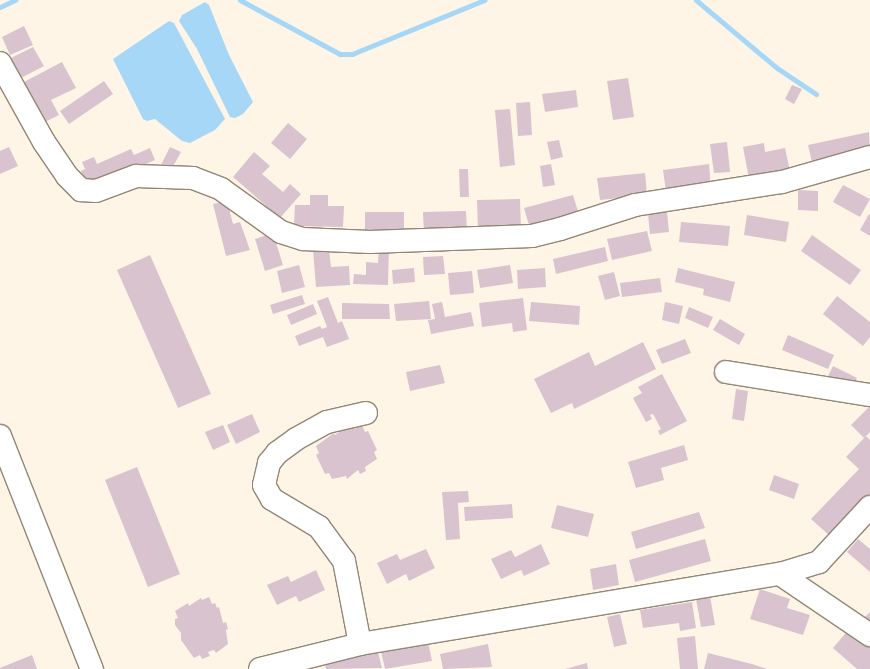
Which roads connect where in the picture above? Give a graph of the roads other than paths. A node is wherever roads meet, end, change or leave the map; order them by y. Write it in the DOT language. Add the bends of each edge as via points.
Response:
graph roads {
  1 [pos="0,63"];
  2 [pos="870,157"];
  3 [pos="726,372"];
  4 [pos="870,396"];
  5 [pos="366,413"];
  6 [pos="0,436"];
  7 [pos="870,507"];
  8 [pos="780,574"];
  9 [pos="870,635"];
  10 [pos="360,644"];
  11 [pos="92,669"];
  12 [pos="260,669"];
  1 -- 2 [label="street" via="44,142 66,176 81,190 96,191 136,176 193,178 221,189 281,232 303,239 370,242 532,236 560,230 635,204 782,182"];
  3 -- 4 [label="street"];
  5 -- 10 [label="street" via="327,422 296,439 277,453 269,463 264,485 272,499 319,527 344,561"];
  6 -- 11 [label="street"];
  7 -- 8 [label="street" via="819,562"];
  8 -- 9 [label="street"];
  8 -- 10 [label="street"];
  10 -- 12 [label="street"];
}
